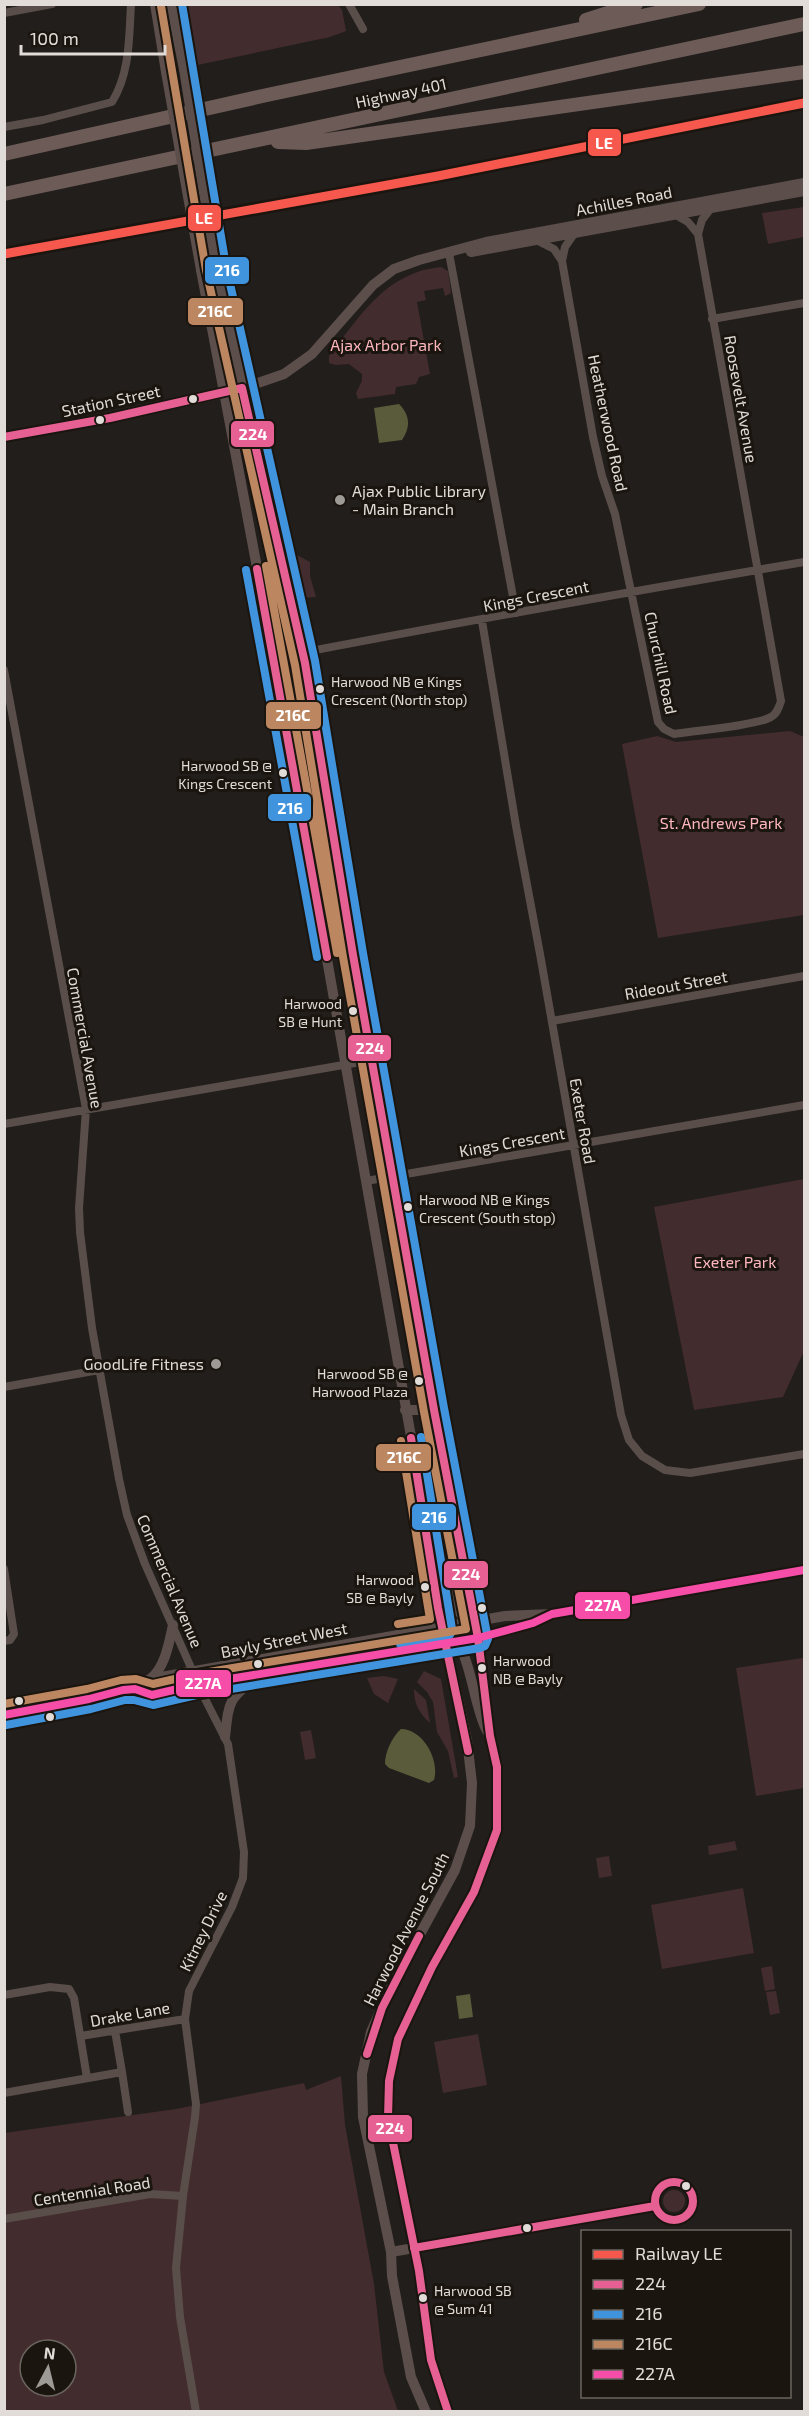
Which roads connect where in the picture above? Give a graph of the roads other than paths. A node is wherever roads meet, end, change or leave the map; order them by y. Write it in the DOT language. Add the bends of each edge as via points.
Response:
graph roads {
  1 [pos="52,4"];
  2 [pos="131,4"];
  3 [pos="155,4"];
  4 [pos="171,4"];
  5 [pos="349,4"];
  6 [pos="636,4"];
  7 [pos="699,4"];
  8 [pos="4,13"];
  9 [pos="804,24"];
  10 [pos="363,28"];
  11 [pos="506,45"];
  12 [pos="804,72"];
  13 [pos="4,127"];
  14 [pos="258,141"];
  15 [pos="4,154"];
  16 [pos="804,183"];
  17 [pos="804,191"];
  18 [pos="4,194"];
  19 [pos="711,208"];
  20 [pos="676,215"];
  21 [pos="574,234"];
  22 [pos="698,234"];
  23 [pos="538,241"];
  24 [pos="449,253"];
  25 [pos="562,261"];
  26 [pos="804,303"];
  27 [pos="712,319"];
  28 [pos="242,388"];
  29 [pos="223,393"];
  30 [pos="4,437"];
  31 [pos="804,562"];
  32 [pos="758,569"];
  33 [pos="630,591"];
  34 [pos="516,614"];
  35 [pos="482,621"];
  36 [pos="303,652"];
  37 [pos="274,658"];
  38 [pos="4,670"];
  39 [pos="340,875"];
  40 [pos="311,879"];
  41 [pos="804,976"];
  42 [pos="552,1021"];
  43 [pos="372,1060"];
  44 [pos="345,1064"];
  45 [pos="804,1106"];
  46 [pos="86,1109"];
  47 [pos="4,1124"];
  48 [pos="573,1145"];
  49 [pos="393,1176"];
  50 [pos="366,1181"];
  51 [pos="99,1370"];
  52 [pos="4,1387"];
  53 [pos="405,1410"];
  54 [pos="434,1410"];
  55 [pos="804,1454"];
  56 [pos="419,1482"];
  57 [pos="4,1569"];
  58 [pos="804,1570"];
  59 [pos="552,1614"];
  60 [pos="470,1623"];
  61 [pos="173,1625"];
  62 [pos="442,1628"];
  63 [pos="478,1638"];
  64 [pos="7,1641"];
  65 [pos="458,1641"];
  66 [pos="446,1644"];
  67 [pos="193,1672"];
  68 [pos="257,1676"];
  69 [pos="150,1679"];
  70 [pos="199,1684"];
  71 [pos="135,1689"];
  72 [pos="4,1715"];
  73 [pos="490,1736"];
  74 [pos="225,1737"];
  75 [pos="4,1995"];
  76 [pos="185,2019"];
  77 [pos="116,2031"];
  78 [pos="81,2036"];
  79 [pos="122,2072"];
  80 [pos="87,2078"];
  81 [pos="4,2093"];
  82 [pos="128,2112"];
  83 [pos="183,2196"];
  84 [pos="655,2206"];
  85 [pos="4,2220"];
  86 [pos="414,2248"];
  87 [pos="391,2252"];
  88 [pos="196,2412"];
  89 [pos="426,2412"];
  90 [pos="448,2412"];
  1 -- 8 [label="street"];
  2 -- 13 [label="street" via="124,76 112,102"];
  3 -- 29 [label="main road, Harwood Avenue South, bridge"];
  4 -- 28 [label="main road, bridge" via="216,268"];
  5 -- 10 [label="street"];
  6 -- 11 [label="highway"];
  7 -- 11 [label="highway, Highway 401"];
  9 -- 14 [label="highway, Highway 401"];
  11 -- 15 [label="highway, Highway 401"];
  12 -- 14 [label="highway" via="306,143"];
  14 -- 18 [label="highway, Highway 401"];
  16 -- 24 [label="main road, Achilles Road" via="486,242"];
  17 -- 19 [label="main road, Achilles Road"];
  19 -- 20 [label="main road, Achilles Road"];
  19 -- 22 [label="street"];
  20 -- 21 [label="main road, Achilles Road"];
  20 -- 22 [label="street"];
  21 -- 23 [label="main road, Achilles Road"];
  21 -- 25 [label="street"];
  22 -- 27 [label="street, Roosevelt Avenue"];
  23 -- 24 [label="main road, Achilles Road"];
  23 -- 25 [label="street" via="554,249"];
  24 -- 28 [label="main road, Achilles Road" via="406,264 384,275 298,365 284,374"];
  24 -- 34 [label="street"];
  25 -- 33 [label="street, Heatherwood Road" via="595,446 615,514"];
  26 -- 27 [label="street"];
  27 -- 32 [label="street, Roosevelt Avenue"];
  28 -- 29 [label="main road, Achilles Road"];
  28 -- 36 [label="main road"];
  29 -- 30 [label="main road, Station Street"];
  29 -- 37 [label="main road, Harwood Avenue South"];
  31 -- 32 [label="street, Kings Crescent"];
  32 -- 33 [label="street, Kings Crescent"];
  32 -- 33 [label="street, Churchill Road" via="782,702 771,717 754,722 674,734 664,729 658,722"];
  33 -- 34 [label="street, Kings Crescent"];
  34 -- 35 [label="street, Kings Crescent"];
  35 -- 36 [label="street, Kings Crescent"];
  35 -- 42 [label="street, Exeter Road"];
  36 -- 37 [label="street, Kings Crescent"];
  36 -- 39 [label="main road"];
  37 -- 40 [label="main road, Harwood Avenue South"];
  38 -- 46 [label="street, Commercial Avenue"];
  39 -- 40 [label="main road"];
  39 -- 43 [label="main road"];
  40 -- 44 [label="main road, Harwood Avenue South"];
  41 -- 42 [label="street, Rideout Street"];
  42 -- 48 [label="street, Exeter Road"];
  43 -- 44 [label="street"];
  43 -- 49 [label="main road"];
  44 -- 46 [label="street"];
  44 -- 50 [label="main road, Harwood Avenue South"];
  45 -- 48 [label="street, Kings Crescent"];
  46 -- 47 [label="street"];
  46 -- 51 [label="street, Commercial Avenue" via="80,1232"];
  48 -- 49 [label="street, Kings Crescent"];
  48 -- 55 [label="street, Exeter Road" via="621,1415 629,1440 642,1456 665,1470 690,1473"];
  49 -- 50 [label="street, Kings Crescent"];
  49 -- 54 [label="main road"];
  50 -- 53 [label="main road, Harwood Avenue South"];
  51 -- 52 [label="street"];
  51 -- 61 [label="street, Commercial Avenue" via="127,1515"];
  53 -- 54 [label="main road"];
  53 -- 56 [label="main road, Harwood Avenue South"];
  54 -- 60 [label="main road"];
  56 -- 60 [label="main road" via="455,1605"];
  56 -- 62 [label="main road, Harwood Avenue South"];
  57 -- 64 [label="street" via="15,1634"];
  58 -- 59 [label="main road"];
  59 -- 60 [label="main road, Bayly Street West" via="505,1616"];
  59 -- 63 [label="main road, Bayly Street West"];
  60 -- 62 [label="main road, Bayly Street West"];
  60 -- 63 [label="main road"];
  61 -- 67 [label="street, Commercial Avenue"];
  61 -- 69 [label="main road" via="165,1655"];
  62 -- 65 [label="main road"];
  62 -- 66 [label="main road, Harwood Avenue South"];
  62 -- 67 [label="main road, Bayly Street West"];
  63 -- 65 [label="main road, Bayly Street West"];
  63 -- 73 [label="main road"];
  65 -- 66 [label="main road, Bayly Street West"];
  65 -- 73 [label="main road" via="479,1718"];
  66 -- 68 [label="main road, Bayly Street West"];
  66 -- 87 [label="main road, Harwood Avenue South" via="467,1740 472,1783 470,1826 455,1870 388,1992 372,2032 362,2074 363,2117"];
  67 -- 69 [label="main road, Bayly Street West"];
  67 -- 70 [label="street, Commercial Avenue"];
  68 -- 70 [label="main road, Bayly Street West"];
  68 -- 74 [label="main road" via="233,1695"];
  69 -- 71 [label="main road, Bayly Street West"];
  70 -- 71 [label="main road, Bayly Street West" via="152,1695"];
  70 -- 74 [label="street, Kitney Drive"];
  71 -- 72 [label="main road, Bayly Street West"];
  73 -- 86 [label="main road" via="497,1767 497,1830 474,1892 398,2039 389,2081 388,2118"];
  74 -- 76 [label="street, Kitney Drive" via="244,1852 243,1878 189,1991"];
  75 -- 78 [label="street" via="50,1987 69,1989"];
  76 -- 77 [label="street, Drake Lane"];
  76 -- 83 [label="street, Kitney Drive" via="196,2104"];
  77 -- 78 [label="street, Drake Lane"];
  77 -- 79 [label="street"];
  78 -- 80 [label="street"];
  79 -- 80 [label="street"];
  79 -- 82 [label="street"];
  80 -- 81 [label="street"];
  83 -- 85 [label="street, Centennial Road" via="150,2194"];
  83 -- 88 [label="street" via="176,2268"];
  84 -- 84 [label="street" via="664,2217 683,2218 691,2210 692,2195 680,2182 668,2182 655,2195"];
  84 -- 86 [label="street"];
  86 -- 87 [label="main road"];
  86 -- 90 [label="main road" via="431,2360"];
  87 -- 89 [label="main road, Harwood Avenue South" via="411,2378"];
}
